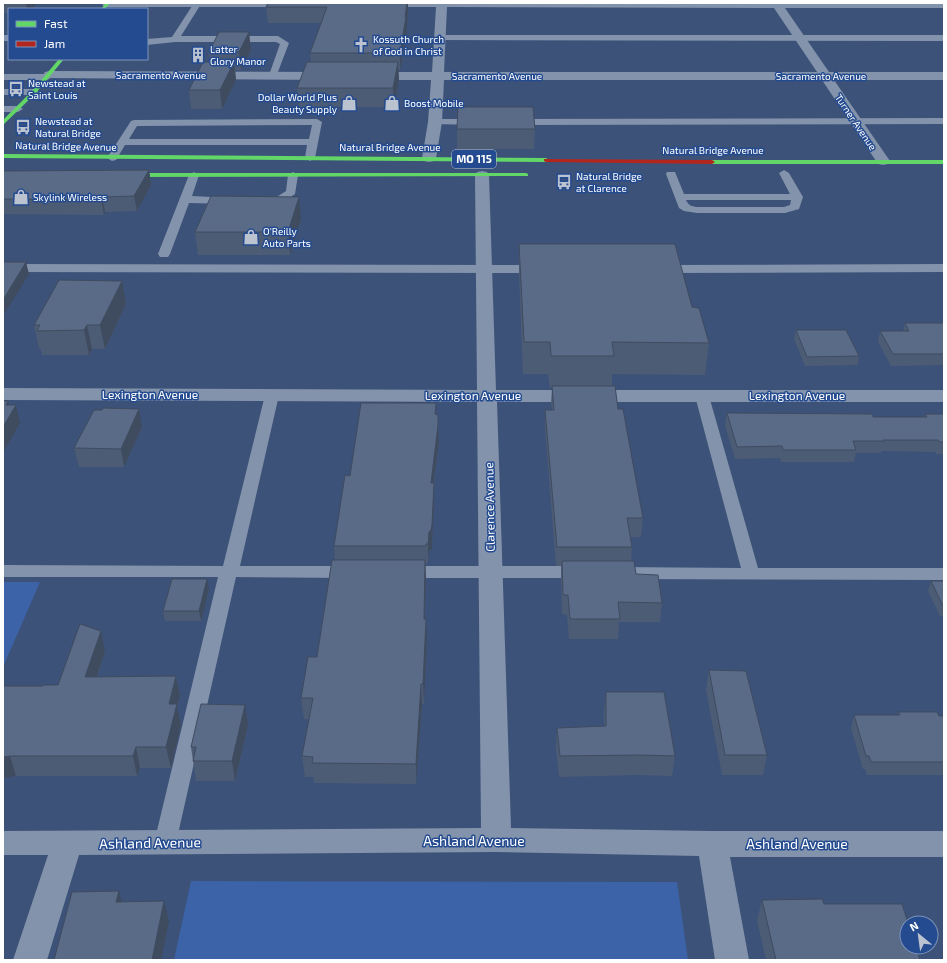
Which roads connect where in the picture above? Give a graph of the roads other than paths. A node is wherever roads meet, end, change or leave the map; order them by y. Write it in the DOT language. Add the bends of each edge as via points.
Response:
graph roads {
  1 [pos="198,4"];
  2 [pos="310,4"];
  3 [pos="366,4"];
  4 [pos="442,4"];
  5 [pos="777,4"];
  6 [pos="106,5"];
  7 [pos="944,5"];
  8 [pos="440,38"];
  9 [pos="800,38"];
  10 [pos="944,38"];
  11 [pos="175,39"];
  12 [pos="148,42"];
  13 [pos="61,60"];
  14 [pos="274,75"];
  15 [pos="48,76"];
  16 [pos="342,76"];
  17 [pos="357,76"];
  18 [pos="436,76"];
  19 [pos="825,76"];
  20 [pos="944,76"];
  21 [pos="3,77"];
  22 [pos="3,92"];
  23 [pos="34,92"];
  24 [pos="3,109"];
  25 [pos="18,109"];
  26 [pos="855,121"];
  27 [pos="944,121"];
  28 [pos="435,122"];
  29 [pos="489,122"];
  30 [pos="505,122"];
  31 [pos="3,123"];
  32 [pos="208,131"];
  33 [pos="235,132"];
  34 [pos="266,132"];
  35 [pos="122,142"];
  36 [pos="313,142"];
  37 [pos="3,156"];
  38 [pos="112,158"];
  39 [pos="220,158"];
  40 [pos="310,158"];
  41 [pos="429,158"];
  42 [pos="883,162"];
  43 [pos="944,162"];
  44 [pos="43,166"];
  45 [pos="772,173"];
  46 [pos="788,173"];
  47 [pos="660,174"];
  48 [pos="675,174"];
  49 [pos="107,175"];
  50 [pos="194,175"];
  51 [pos="293,175"];
  52 [pos="482,175"];
  53 [pos="535,175"];
  54 [pos="678,193"];
  55 [pos="795,193"];
  56 [pos="186,199"];
  57 [pos="240,201"];
  58 [pos="255,201"];
  59 [pos="164,254"];
  60 [pos="3,268"];
  61 [pos="944,268"];
  62 [pos="485,269"];
  63 [pos="548,269"];
  64 [pos="652,269"];
  65 [pos="3,394"];
  66 [pos="272,395"];
  67 [pos="487,396"];
  68 [pos="702,396"];
  69 [pos="944,396"];
  70 [pos="3,571"];
  71 [pos="230,572"];
  72 [pos="365,572"];
  73 [pos="388,572"];
  74 [pos="491,572"];
  75 [pos="751,573"];
  76 [pos="944,574"];
  77 [pos="496,840"];
  78 [pos="165,843"];
  79 [pos="3,844"];
  80 [pos="67,844"];
  81 [pos="712,844"];
  82 [pos="944,844"];
  83 [pos="30,960"];
  84 [pos="732,960"];
  1 -- 2 [label="street"];
  1 -- 6 [label="street"];
  1 -- 11 [label="lane"];
  3 -- 4 [label="street"];
  4 -- 5 [label="street"];
  4 -- 8 [label="street"];
  5 -- 7 [label="street"];
  5 -- 9 [label="street, Turner Avenue"];
  8 -- 9 [label="lane"];
  8 -- 18 [label="street"];
  9 -- 10 [label="lane"];
  9 -- 19 [label="street, Turner Avenue"];
  11 -- 12 [label="lane"];
  11 -- 14 [label="lane" via="278,39 285,43"];
  13 -- 15 [label="main road"];
  14 -- 15 [label="street, Sacramento Avenue"];
  14 -- 16 [label="street, Sacramento Avenue"];
  15 -- 21 [label="lane"];
  15 -- 23 [label="main road"];
  17 -- 18 [label="street, Sacramento Avenue"];
  18 -- 19 [label="street, Sacramento Avenue"];
  18 -- 28 [label="street"];
  19 -- 20 [label="street, Sacramento Avenue"];
  19 -- 26 [label="street, Turner Avenue"];
  22 -- 23 [label="lane"];
  23 -- 25 [label="main road"];
  24 -- 25 [label="lane"];
  25 -- 31 [label="main road"];
  26 -- 27 [label="lane"];
  26 -- 30 [label="lane"];
  26 -- 42 [label="street, Turner Avenue"];
  28 -- 29 [label="lane"];
  28 -- 41 [label="street"];
  32 -- 33 [label="lane"];
  32 -- 33 [label="lane"];
  32 -- 35 [label="lane"];
  32 -- 35 [label="lane" via="134,123"];
  33 -- 34 [label="lane"];
  33 -- 34 [label="lane"];
  34 -- 36 [label="lane"];
  34 -- 36 [label="lane" via="318,122"];
  35 -- 38 [label="lane"];
  36 -- 40 [label="lane"];
  37 -- 38 [label="main road, Natural Bridge Avenue / MO 115"];
  38 -- 39 [label="main road, Natural Bridge Avenue / MO 115"];
  39 -- 40 [label="main road, Natural Bridge Avenue / MO 115"];
  39 -- 44 [label="main road" via="122,165"];
  40 -- 41 [label="main road, Natural Bridge Avenue / MO 115"];
  41 -- 42 [label="main road, Natural Bridge Avenue / MO 115"];
  42 -- 43 [label="main road, Natural Bridge Avenue / MO 115"];
  45 -- 46 [label="main road"];
  46 -- 55 [label="lane"];
  47 -- 48 [label="main road, Natural Bridge Avenue"];
  48 -- 54 [label="lane"];
  49 -- 50 [label="main road"];
  50 -- 51 [label="main road"];
  50 -- 56 [label="lane"];
  51 -- 52 [label="main road"];
  51 -- 58 [label="lane" via="291,192 278,201"];
  52 -- 53 [label="main road"];
  52 -- 62 [label="street, Clarence Avenue"];
  54 -- 55 [label="lane"];
  54 -- 55 [label="lane" via="682,206 697,210 785,210 795,207"];
  56 -- 57 [label="lane"];
  56 -- 59 [label="lane"];
  60 -- 62 [label="lane"];
  61 -- 64 [label="lane"];
  62 -- 63 [label="lane"];
  62 -- 67 [label="street, Clarence Avenue"];
  65 -- 66 [label="street, Lexington Avenue"];
  66 -- 67 [label="street, Lexington Avenue"];
  66 -- 71 [label="lane"];
  67 -- 68 [label="street, Lexington Avenue"];
  67 -- 74 [label="street, Clarence Avenue"];
  68 -- 69 [label="street, Lexington Avenue"];
  68 -- 75 [label="lane"];
  70 -- 71 [label="lane"];
  71 -- 72 [label="lane"];
  71 -- 78 [label="lane"];
  73 -- 74 [label="lane"];
  74 -- 75 [label="lane"];
  74 -- 77 [label="street, Clarence Avenue"];
  75 -- 76 [label="lane"];
  77 -- 78 [label="street, Ashland Avenue"];
  77 -- 81 [label="street, Ashland Avenue"];
  78 -- 80 [label="street, Ashland Avenue"];
  79 -- 80 [label="street, Ashland Avenue"];
  80 -- 83 [label="street"];
  81 -- 82 [label="street, Ashland Avenue"];
  81 -- 84 [label="street"];
}
